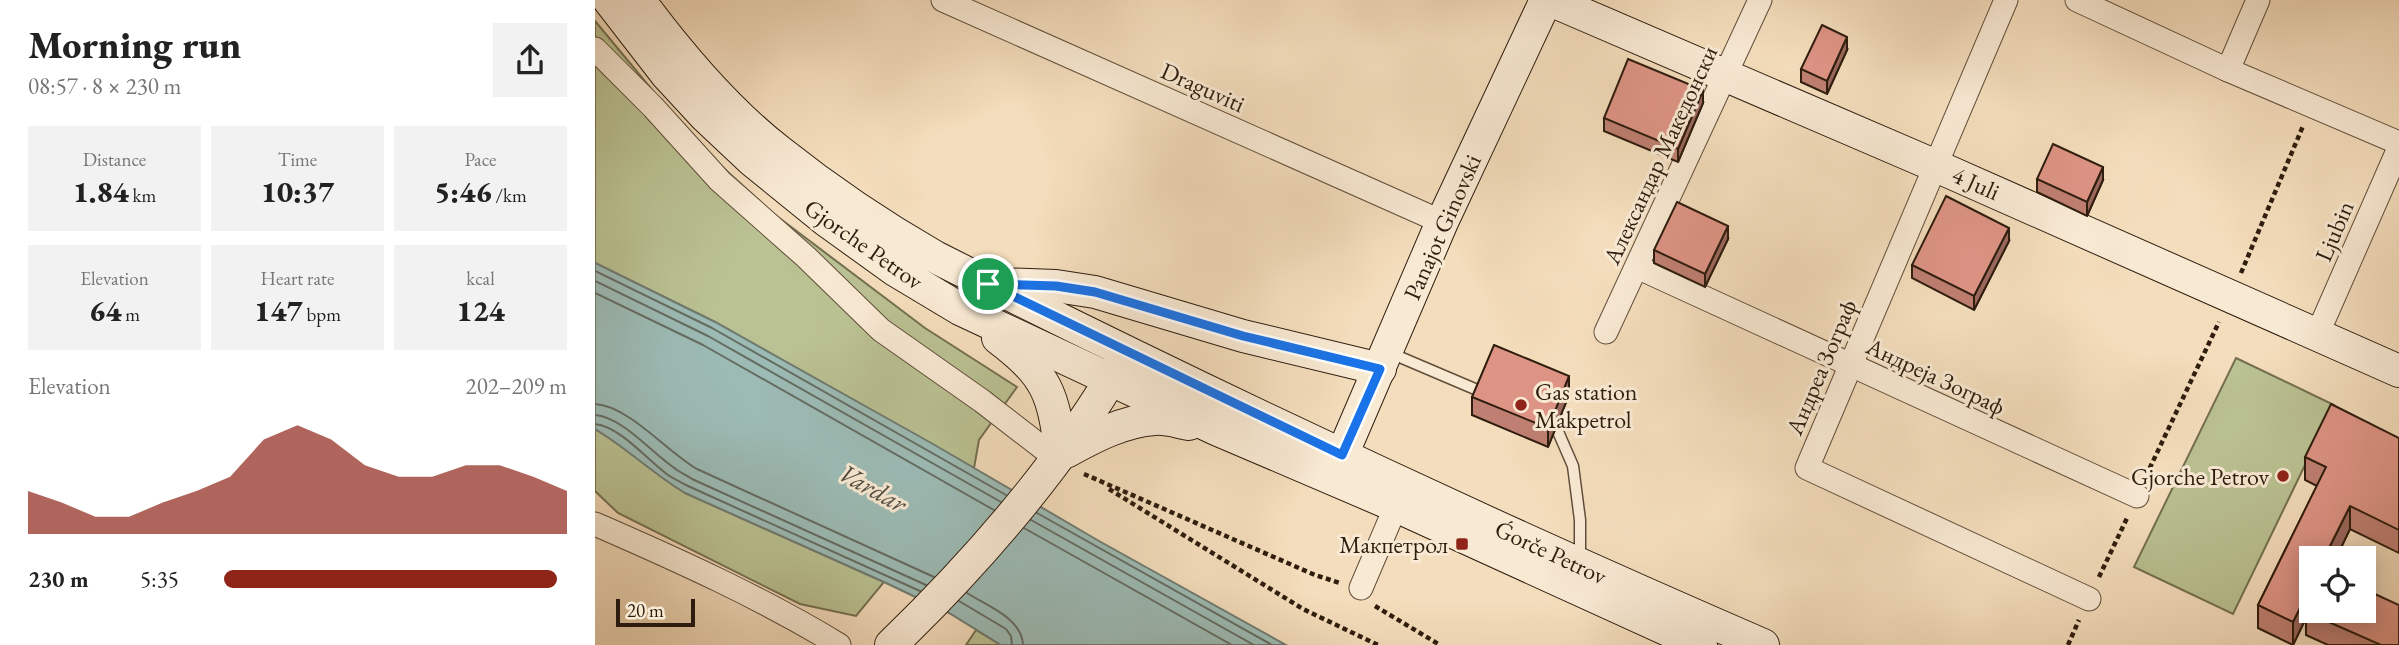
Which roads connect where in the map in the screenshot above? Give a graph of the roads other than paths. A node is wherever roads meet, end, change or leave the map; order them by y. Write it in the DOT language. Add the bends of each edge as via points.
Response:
graph roads {
  1 [pos="609,0"];
  2 [pos="639,0"];
  3 [pos="943,0"];
  4 [pos="1548,0"];
  5 [pos="1760,0"];
  6 [pos="2007,0"];
  7 [pos="2077,0"];
  8 [pos="2258,0"];
  9 [pos="595,49"];
  10 [pos="2228,70"];
  11 [pos="1727,76"];
  12 [pos="2399,142"];
  13 [pos="2399,148"];
  14 [pos="1936,166"];
  15 [pos="1443,222"];
  16 [pos="1637,267"];
  17 [pos="988,284"];
  18 [pos="960,310"];
  19 [pos="1606,332"];
  20 [pos="2318,335"];
  21 [pos="1127,352"];
  22 [pos="1384,360"];
  23 [pos="1849,365"];
  24 [pos="2399,372"];
  25 [pos="1111,379"];
  26 [pos="1482,392"];
  27 [pos="1556,427"];
  28 [pos="1216,429"];
  29 [pos="1055,462"];
  30 [pos="1336,467"];
  31 [pos="2137,496"];
  32 [pos="1396,506"];
  33 [pos="595,524"];
  34 [pos="1581,566"];
  35 [pos="1361,589"];
  36 [pos="2089,599"];
  37 [pos="839,645"];
  38 [pos="891,645"];
  39 [pos="1700,645"];
  40 [pos="1763,645"];
  1 -- 18 [label="main road, Gjorche Petrov" via="667,75 753,161 885,263"];
  2 -- 17 [label="main road, Gjorche Petrov" via="713,90 779,151 880,225"];
  3 -- 15 [label="street, Draguviti"];
  4 -- 11 [label="main road, 4 Juli"];
  4 -- 15 [label="main road, Panajot Ginovski"];
  5 -- 11 [label="street, Αлександар Македонски"];
  6 -- 14 [label="street, Андреа Зограф"];
  7 -- 10 [label="street"];
  8 -- 10 [label="street"];
  9 -- 29 [label="street" via="720,181 881,330 982,401"];
  10 -- 12 [label="street"];
  11 -- 14 [label="main road, 4 Juli"];
  11 -- 16 [label="street, Αлександар Македонски"];
  13 -- 20 [label="street, Ljubin"];
  14 -- 20 [label="main road, 4 Juli"];
  14 -- 23 [label="street, Андреа Зограф"];
  15 -- 22 [label="main road, Panajot Ginovski"];
  16 -- 19 [label="street, Αлександар Македонски"];
  16 -- 23 [label="street, Андреја Зограф"];
  17 -- 21 [label="main road, Gjorche Petrov"];
  17 -- 22 [label="main road" via="1095,292 1243,336"];
  18 -- 25 [label="main road, Gjorche Petrov"];
  18 -- 29 [label="main road" via="1017,353 1052,397"];
  20 -- 24 [label="main road, 4 Juli"];
  21 -- 25 [label="main road"];
  21 -- 30 [label="main road, Gjorche Petrov"];
  22 -- 26 [label="lane"];
  22 -- 30 [label="main road, Panajot Ginovski"];
  23 -- 31 [label="street, Андреја Зограф"];
  23 -- 36 [label="street, Андреа Зограф" via="1807,468"];
  25 -- 28 [label="main road, Gjorche Petrov"];
  25 -- 29 [label="main road"];
  27 -- 34 [label="lane" via="1573,466"];
  28 -- 29 [label="main road" via="1157,418 1097,435"];
  28 -- 30 [label="main road, Gjorche Petrov"];
  29 -- 38 [label="main road" via="976,558"];
  30 -- 32 [label="main road, Ǵorče Petrov"];
  30 -- 34 [label="main road, Ǵorče Petrov"];
  32 -- 35 [label="street"];
  32 -- 39 [label="main road, Ǵorče Petrov"];
  33 -- 37 [label="street" via="720,581"];
  34 -- 40 [label="main road, Ǵorče Petrov"];
}
